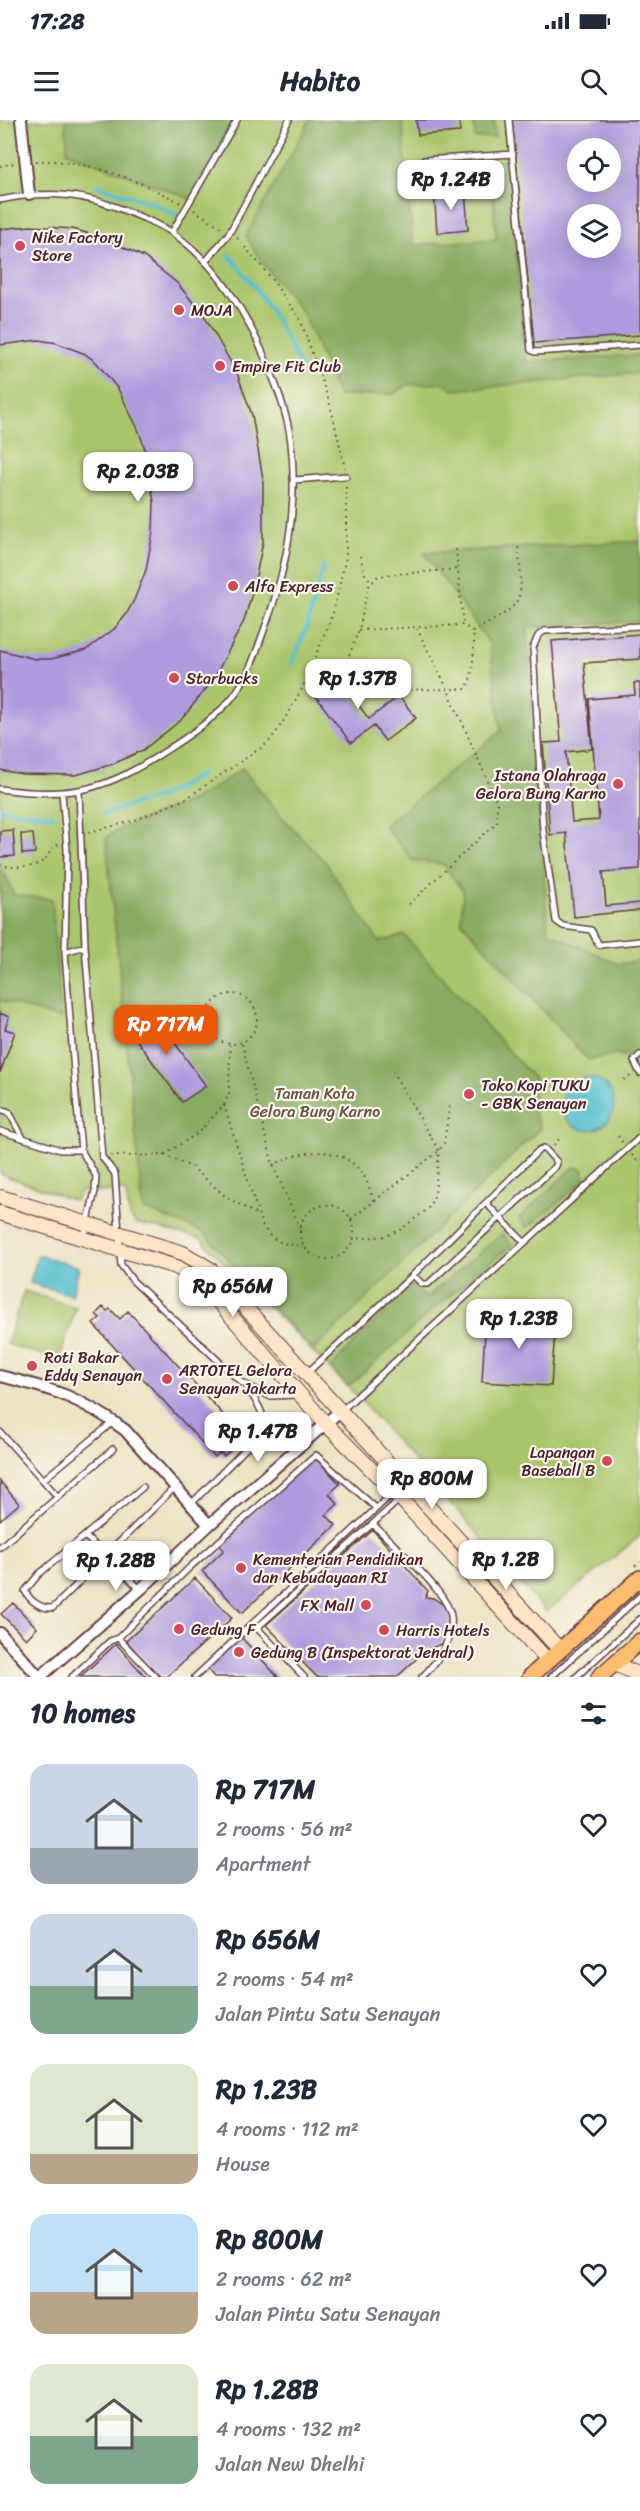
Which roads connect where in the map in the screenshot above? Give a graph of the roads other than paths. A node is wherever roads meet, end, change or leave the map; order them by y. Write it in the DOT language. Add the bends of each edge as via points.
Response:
graph roads {
  1 [pos="21,120"];
  2 [pos="237,120"];
  3 [pos="289,120"];
  4 [pos="509,120"];
  5 [pos="513,154"];
  6 [pos="424,160"];
  7 [pos="29,194"];
  8 [pos="0,200"];
  9 [pos="172,232"];
  10 [pos="206,261"];
  11 [pos="640,345"];
  12 [pos="346,476"];
  13 [pos="294,480"];
  14 [pos="640,626"];
  15 [pos="0,789"];
  16 [pos="79,791"];
  17 [pos="62,793"];
  18 [pos="82,848"];
  19 [pos="67,849"];
  20 [pos="640,941"];
  21 [pos="86,946"];
  22 [pos="65,952"];
  23 [pos="640,1055"];
  24 [pos="640,1073"];
  25 [pos="0,1109"];
  26 [pos="0,1131"];
  27 [pos="640,1137"];
  28 [pos="23,1138"];
  29 [pos="81,1150"];
  30 [pos="0,1197"];
  31 [pos="486,1203"];
  32 [pos="0,1213"];
  33 [pos="500,1216"];
  34 [pos="87,1224"];
  35 [pos="120,1232"];
  36 [pos="83,1238"];
  37 [pos="524,1242"];
  38 [pos="120,1249"];
  39 [pos="413,1275"];
  40 [pos="306,1373"];
  41 [pos="0,1376"];
  42 [pos="246,1385"];
  43 [pos="300,1395"];
  44 [pos="340,1411"];
  45 [pos="113,1422"];
  46 [pos="326,1424"];
  47 [pos="0,1432"];
  48 [pos="113,1449"];
  49 [pos="44,1479"];
  50 [pos="143,1487"];
  51 [pos="175,1487"];
  52 [pos="413,1488"];
  53 [pos="397,1496"];
  54 [pos="58,1497"];
  55 [pos="190,1505"];
  56 [pos="376,1508"];
  57 [pos="209,1525"];
  58 [pos="374,1525"];
  59 [pos="85,1536"];
  60 [pos="0,1547"];
  61 [pos="105,1555"];
  62 [pos="640,1578"];
  63 [pos="498,1581"];
  64 [pos="141,1589"];
  65 [pos="485,1592"];
  66 [pos="640,1596"];
  67 [pos="522,1609"];
  68 [pos="510,1619"];
  69 [pos="640,1619"];
  70 [pos="0,1633"];
  71 [pos="118,1638"];
  72 [pos="639,1646"];
  73 [pos="560,1650"];
  74 [pos="548,1661"];
  75 [pos="615,1664"];
  76 [pos="640,1675"];
  77 [pos="40,1677"];
  78 [pos="72,1677"];
  79 [pos="156,1677"];
  80 [pos="195,1677"];
  81 [pos="304,1677"];
  82 [pos="422,1677"];
  83 [pos="530,1677"];
  84 [pos="551,1677"];
  85 [pos="576,1677"];
  86 [pos="599,1677"];
  1 -- 7 [label="street"];
  2 -- 9 [label="lane"];
  3 -- 10 [label="lane" via="230,232"];
  4 -- 5 [label="lane"];
  5 -- 6 [label="lane"];
  5 -- 11 [label="lane" via="531,350"];
  7 -- 8 [label="lane"];
  7 -- 9 [label="lane" via="60,193 115,206"];
  9 -- 10 [label="lane"];
  10 -- 13 [label="lane" via="240,309 264,355 284,410"];
  12 -- 13 [label="lane"];
  13 -- 16 [label="lane" via="286,562 249,674 230,700 186,738 109,784"];
  14 -- 20 [label="lane" via="544,631 533,648 543,831 556,921 563,926 591,930 599,945"];
  15 -- 17 [label="lane"];
  16 -- 17 [label="lane"];
  16 -- 18 [label="lane"];
  17 -- 19 [label="lane"];
  18 -- 19 [label="lane"];
  18 -- 21 [label="lane"];
  19 -- 22 [label="lane"];
  21 -- 22 [label="lane"];
  21 -- 35 [label="lane" via="102,1156 115,1174"];
  22 -- 29 [label="lane"];
  23 -- 24 [label="lane" via="634,1061"];
  25 -- 28 [label="lane" via="9,1112"];
  26 -- 28 [label="lane"];
  27 -- 37 [label="lane"];
  28 -- 29 [label="lane" via="61,1150"];
  29 -- 34 [label="lane" via="96,1176"];
  30 -- 34 [label="main road"];
  31 -- 33 [label="lane"];
  31 -- 33 [label="lane" via="544,1148 557,1162 556,1166"];
  31 -- 39 [label="lane"];
  32 -- 36 [label="main road"];
  33 -- 37 [label="lane"];
  33 -- 39 [label="lane" via="428,1284 422,1284"];
  34 -- 35 [label="main road"];
  34 -- 36 [label="lane"];
  35 -- 38 [label="lane"];
  35 -- 40 [label="main road" via="183,1253 210,1269"];
  36 -- 38 [label="main road"];
  37 -- 44 [label="lane"];
  38 -- 42 [label="lane" via="121,1265 133,1281"];
  38 -- 43 [label="main road" via="176,1267 201,1282"];
  39 -- 40 [label="lane"];
  40 -- 44 [label="main road"];
  41 -- 45 [label="street" via="55,1390"];
  42 -- 43 [label="lane" via="269,1396"];
  42 -- 55 [label="lane" via="261,1411 264,1430"];
  43 -- 46 [label="main road"];
  44 -- 46 [label="street"];
  44 -- 52 [label="main road"];
  45 -- 49 [label="lane"];
  45 -- 51 [label="street" via="125,1430"];
  46 -- 53 [label="main road"];
  46 -- 57 [label="street"];
  47 -- 49 [label="lane"];
  48 -- 54 [label="lane"];
  49 -- 54 [label="lane"];
  50 -- 59 [label="lane"];
  51 -- 55 [label="street"];
  51 -- 61 [label="lane"];
  52 -- 53 [label="main road"];
  52 -- 63 [label="main road"];
  53 -- 56 [label="lane"];
  53 -- 58 [label="lane"];
  53 -- 65 [label="main road"];
  54 -- 60 [label="lane"];
  55 -- 57 [label="street"];
  56 -- 71 [label="lane" via="316,1455 189,1568"];
  56 -- 80 [label="lane"];
  57 -- 64 [label="street"];
  58 -- 81 [label="lane" via="257,1628"];
  58 -- 82 [label="lane" via="438,1591 449,1608 450,1630 440,1657"];
  59 -- 61 [label="lane"];
  59 -- 61 [label="lane" via="28,1584 28,1599 53,1608"];
  61 -- 64 [label="lane"];
  62 -- 73 [label="main road"];
  63 -- 65 [label="main road"];
  63 -- 67 [label="main road"];
  64 -- 77 [label="street"];
  65 -- 68 [label="main road"];
  66 -- 84 [label="lane"];
  67 -- 68 [label="main road"];
  67 -- 73 [label="main road"];
  68 -- 74 [label="main road"];
  69 -- 85 [label="lane"];
  70 -- 77 [label="street"];
  71 -- 78 [label="lane"];
  71 -- 79 [label="lane"];
  72 -- 75 [label="main road"];
  73 -- 74 [label="main road"];
  74 -- 83 [label="main road"];
  75 -- 76 [label="main road"];
  75 -- 86 [label="main road"];
}
